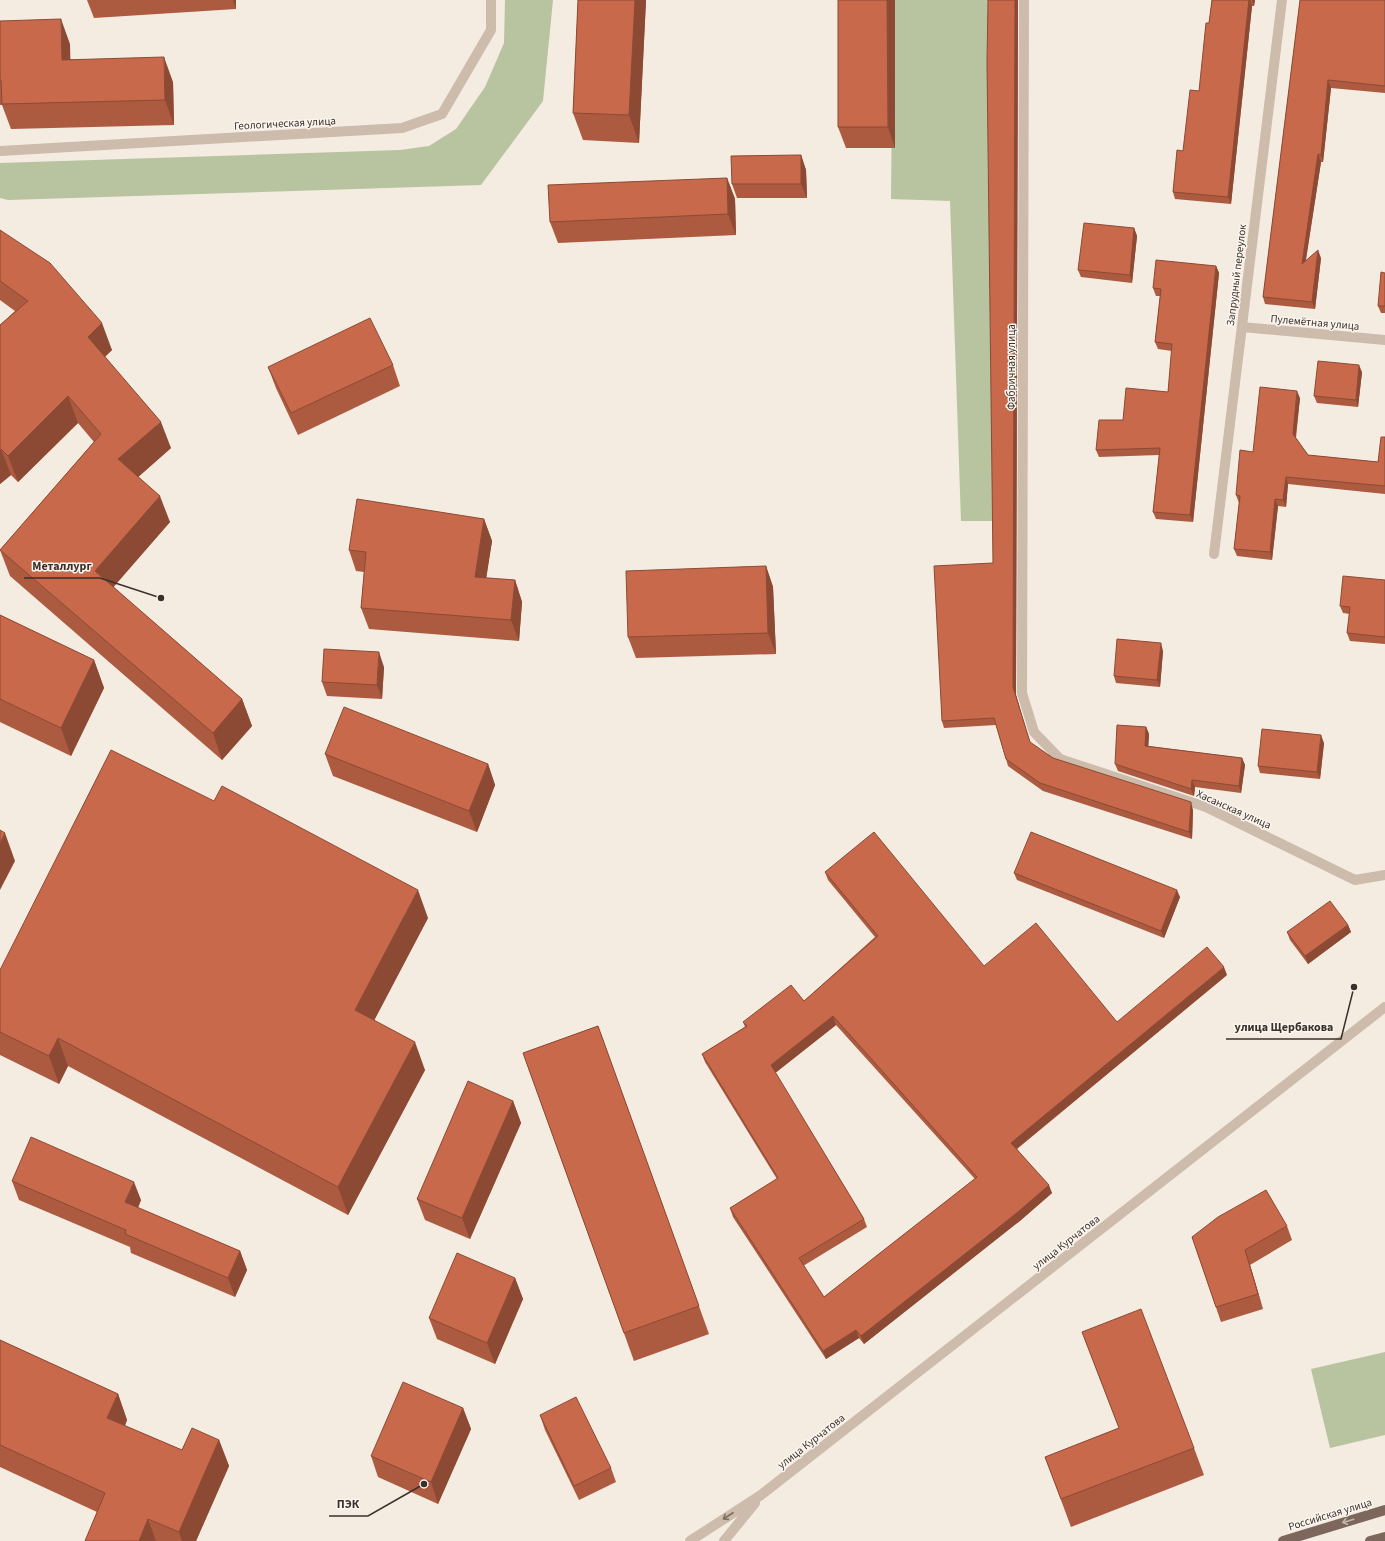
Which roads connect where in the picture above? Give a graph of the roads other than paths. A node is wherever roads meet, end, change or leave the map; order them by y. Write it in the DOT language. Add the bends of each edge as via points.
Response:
graph roads {
  1 [pos="491,0"];
  2 [pos="1024,0"];
  3 [pos="1282,0"];
  4 [pos="0,151"];
  5 [pos="1242,327"];
  6 [pos="1385,340"];
  7 [pos="1214,554"];
  8 [pos="1034,732"];
  9 [pos="1385,875"];
  10 [pos="1385,1007"];
  11 [pos="761,1495"];
  12 [pos="1385,1510"];
  13 [pos="1385,1537"];
  14 [pos="690,1541"];
  15 [pos="724,1541"];
  16 [pos="1282,1541"];
  17 [pos="1370,1541"];
  1 -- 4 [label="street, Геологическая улица" via="491,30 442,114 402,128"];
  2 -- 8 [label="street, Фабричная улица" via="1022,694"];
  3 -- 5 [label="street, Запрудный переулок"];
  5 -- 6 [label="street, Пулемётная улица"];
  5 -- 7 [label="street, Запрудный переулок"];
  8 -- 9 [label="street, Хасанская улица" via="1060,759 1206,807 1355,880"];
  10 -- 11 [label="street, улица Курчатова"];
  11 -- 14 [label="street, улица Курчатова, one-way"];
  11 -- 15 [label="street, улица Курчатова"];
  12 -- 16 [label="main road, Российская улица, one-way"];
  13 -- 17 [label="main road"];
}
